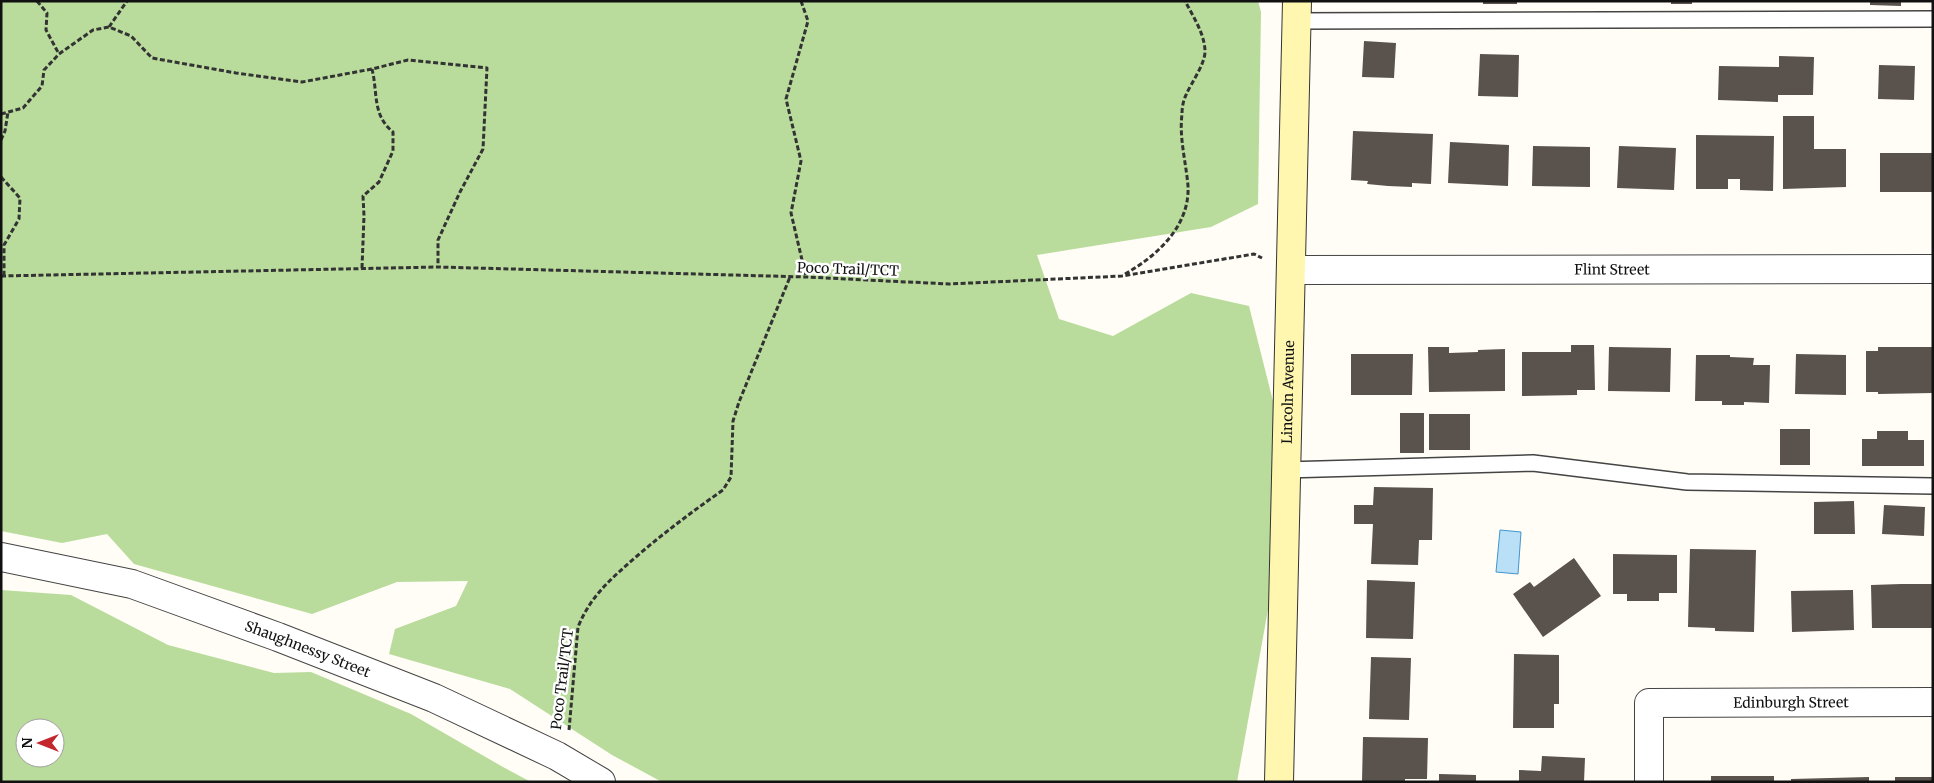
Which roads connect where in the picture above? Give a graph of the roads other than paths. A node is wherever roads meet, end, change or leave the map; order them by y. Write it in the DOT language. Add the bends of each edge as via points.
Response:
graph roads {
  1 [pos="1297,11"];
  2 [pos="1933,19"];
  3 [pos="1291,270"];
  4 [pos="1933,270"];
  5 [pos="1285,470"];
  6 [pos="1933,486"];
  7 [pos="1,557"];
  8 [pos="1933,702"];
  9 [pos="601,782"];
  10 [pos="1279,782"];
  11 [pos="1649,782"];
  1 -- 2 [label="lane"];
  1 -- 3 [label="main road, Lincoln Avenue"];
  3 -- 4 [label="street, Flint Street"];
  3 -- 5 [label="main road, Lincoln Avenue"];
  5 -- 6 [label="lane" via="1533,463 1687,482"];
  5 -- 10 [label="main road, Lincoln Avenue"];
  7 -- 9 [label="street, Shaughnessy Street" via="132,584 278,637 434,698 557,756"];
  8 -- 11 [label="street, Edinburgh Street" via="1649,703"];
}
